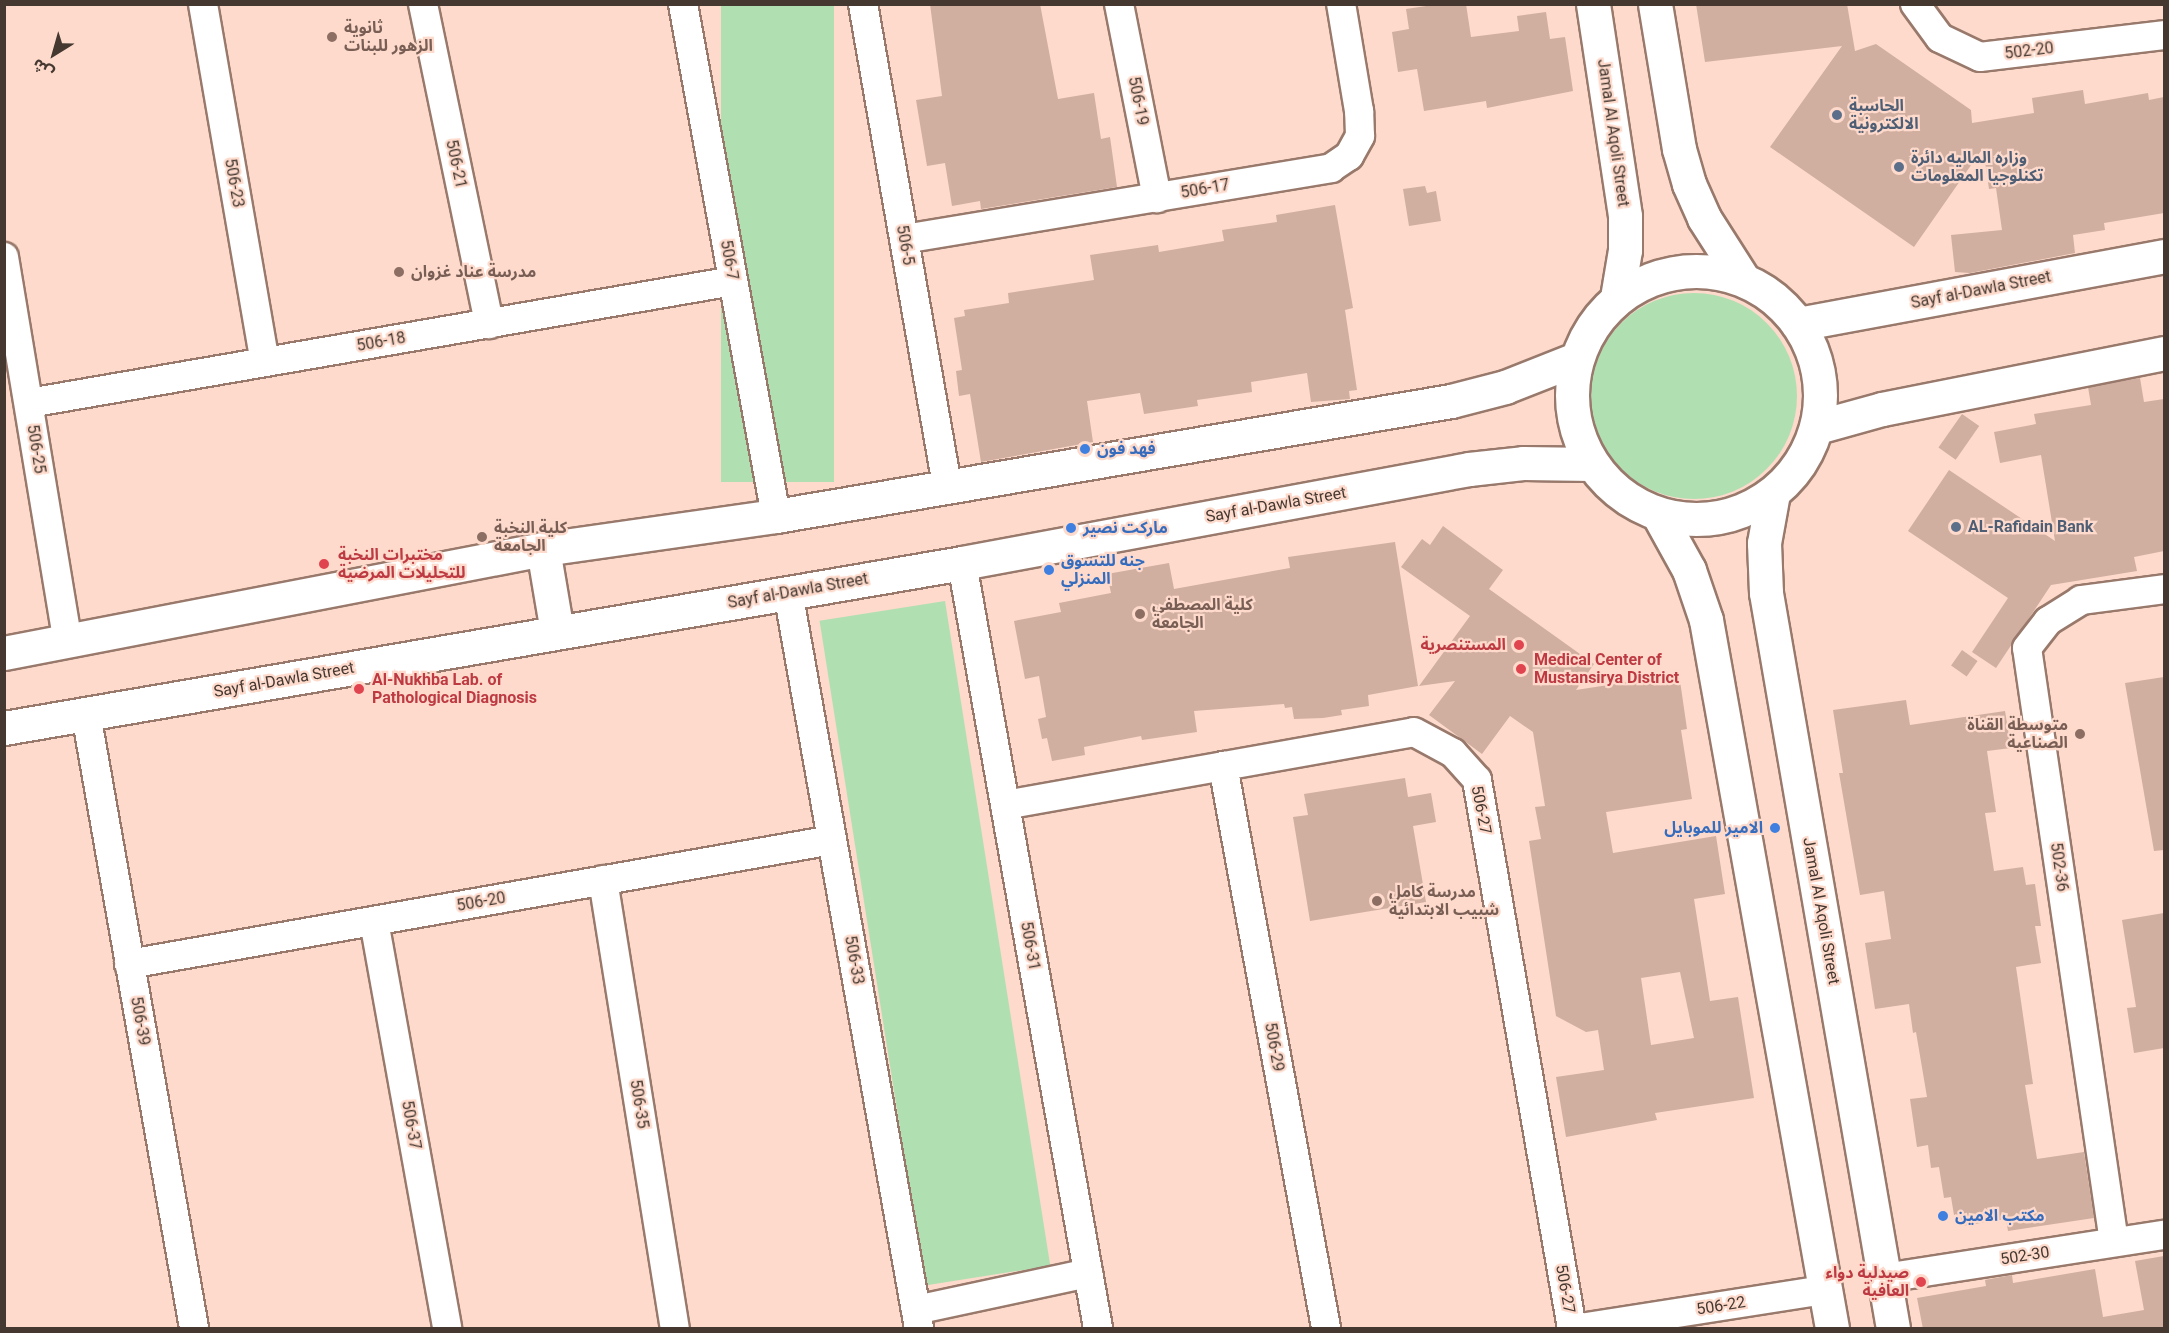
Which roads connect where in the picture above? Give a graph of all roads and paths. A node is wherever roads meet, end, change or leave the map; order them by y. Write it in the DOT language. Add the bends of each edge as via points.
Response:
graph roads {
  1 [pos="203,4"];
  2 [pos="423,4"];
  3 [pos="683,4"];
  4 [pos="863,4"];
  5 [pos="1119,4"];
  6 [pos="1341,4"];
  7 [pos="1593,4"];
  8 [pos="1655,4"];
  9 [pos="1915,4"];
  10 [pos="2164,35"];
  11 [pos="1156,198"];
  12 [pos="904,239"];
  13 [pos="4,256"];
  14 [pos="2164,256"];
  15 [pos="1743,279"];
  16 [pos="733,281"];
  17 [pos="1617,298"];
  18 [pos="489,324"];
  19 [pos="1798,324"];
  20 [pos="2164,353"];
  21 [pos="1576,359"];
  22 [pos="265,362"];
  23 [pos="29,403"];
  24 [pos="1817,427"];
  25 [pos="1592,464"];
  26 [pos="947,485"];
  27 [pos="1773,493"];
  28 [pos="1658,514"];
  29 [pos="776,516"];
  30 [pos="543,549"];
  31 [pos="962,563"];
  32 [pos="2164,589"];
  33 [pos="788,592"];
  34 [pos="557,632"];
  35 [pos="68,642"];
  36 [pos="4,653"];
  37 [pos="86,714"];
  38 [pos="4,728"];
  39 [pos="1223,766"];
  40 [pos="1005,805"];
  41 [pos="832,840"];
  42 [pos="603,880"];
  43 [pos="374,921"];
  44 [pos="129,964"];
  45 [pos="2164,1235"];
  46 [pos="2114,1242"];
  47 [pos="1088,1273"];
  48 [pos="1885,1278"];
  49 [pos="1825,1290"];
  50 [pos="918,1319"];
  51 [pos="194,1329"];
  52 [pos="447,1329"];
  53 [pos="675,1329"];
  54 [pos="1098,1329"];
  55 [pos="1326,1329"];
  56 [pos="1572,1329"];
  57 [pos="1581,1329"];
  58 [pos="1832,1329"];
  59 [pos="1893,1329"];
  1 -- 22 [label="street, 506-23"];
  2 -- 18 [label="street, 506-21"];
  3 -- 16 [label="street, 506-7"];
  4 -- 12 [label="street, 506-5"];
  5 -- 11 [label="street, 506-19"];
  6 -- 11 [label="street, 506-17" via="1359,111 1360,136 1349,156 1331,168"];
  7 -- 17 [label="street, Jamal Al Aqoli Street" via="1625,216 1625,250"];
  8 -- 15 [label="street" via="1679,149 1689,184 1704,218"];
  9 -- 10 [label="street, 502-20" via="1940,38 1980,57"];
  11 -- 12 [label="street, 506-17"];
  12 -- 26 [label="street, 506-5"];
  13 -- 23 [label="street, 506-25"];
  14 -- 19 [label="street, Sayf al-Dawla Street"];
  15 -- 17 [label="street" via="1711,271 1678,271 1646,280"];
  15 -- 19 [label="street" via="1774,298"];
  16 -- 18 [label="street, 506-18"];
  16 -- 29 [label="street, 506-7"];
  17 -- 21 [label="street" via="1592,325"];
  18 -- 22 [label="street, 506-18"];
  19 -- 24 [label="street" via="1815,356 1821,391"];
  20 -- 24 [label="street" via="1882,409"];
  21 -- 25 [label="street" via="1571,395 1576,431"];
  21 -- 26 [label="street" via="1505,387 1451,400"];
  22 -- 23 [label="street, 506-18"];
  23 -- 35 [label="street, 506-25"];
  24 -- 27 [label="street" via="1798,467"];
  25 -- 28 [label="street" via="1621,495"];
  25 -- 31 [label="street, Sayf al-Dawla Street" via="1523,463 1469,469"];
  26 -- 29 [label="street"];
  27 -- 28 [label="street" via="1747,509 1718,518"];
  27 -- 48 [label="street, Jamal Al Aqoli Street" via="1764,543 1766,593"];
  28 -- 49 [label="street" via="1689,570 1706,620"];
  29 -- 30 [label="street"];
  30 -- 34 [label="street"];
  30 -- 35 [label="street"];
  31 -- 33 [label="street, Sayf al-Dawla Street"];
  31 -- 40 [label="street, 506-31"];
  32 -- 46 [label="street, 502-36" via="2081,600 2048,621 2027,648"];
  33 -- 34 [label="street, Sayf al-Dawla Street"];
  33 -- 41 [label="street, 506-33"];
  34 -- 37 [label="street, Sayf al-Dawla Street"];
  35 -- 36 [label="street"];
  37 -- 38 [label="street, Sayf al-Dawla Street"];
  37 -- 44 [label="street, 506-39"];
  39 -- 40 [label="street, 506-27"];
  39 -- 55 [label="street, 506-29"];
  39 -- 56 [label="street, 506-27" via="1414,732 1453,753 1477,780"];
  40 -- 47 [label="street, 506-31"];
  41 -- 42 [label="street, 506-20"];
  41 -- 50 [label="street, 506-33"];
  42 -- 43 [label="street, 506-20"];
  42 -- 53 [label="street, 506-35"];
  43 -- 44 [label="street, 506-20"];
  43 -- 52 [label="street, 506-37"];
  44 -- 51 [label="street, 506-39"];
  45 -- 46 [label="street, 502-30"];
  46 -- 48 [label="street, 502-30"];
  47 -- 50 [label="street"];
  47 -- 54 [label="street, 506-31"];
  48 -- 59 [label="street, Jamal Al Aqoli Street"];
  49 -- 57 [label="street, 506-22"];
  49 -- 58 [label="street"];
}
